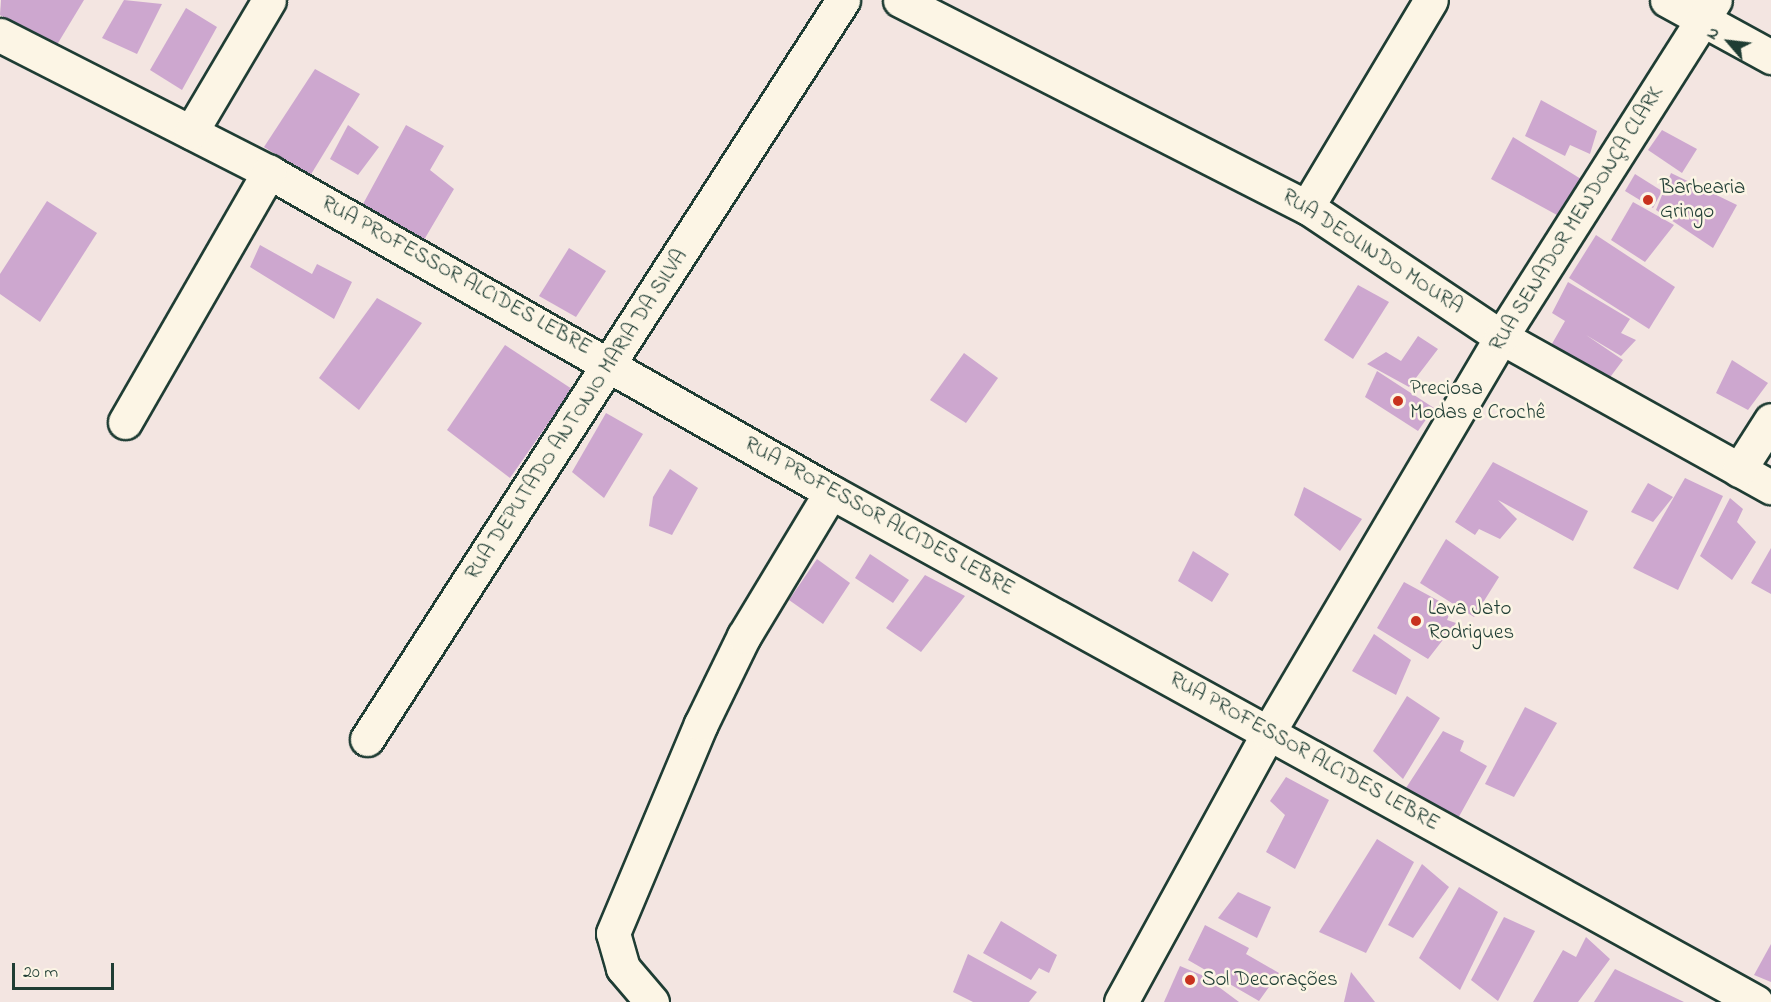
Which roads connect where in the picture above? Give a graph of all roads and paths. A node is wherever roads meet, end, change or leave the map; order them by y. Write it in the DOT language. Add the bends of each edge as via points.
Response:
graph roads {
  1 [pos="269,0"];
  2 [pos="843,0"];
  3 [pos="900,0"];
  4 [pos="1431,0"];
  5 [pos="1667,0"];
  6 [pos="1709,9"];
  7 [pos="0,35"];
  8 [pos="1771,57"];
  9 [pos="191,132"];
  10 [pos="269,172"];
  11 [pos="1307,207"];
  12 [pos="1501,337"];
  13 [pos="612,363"];
  14 [pos="1771,420"];
  15 [pos="125,422"];
  16 [pos="1739,470"];
  17 [pos="1771,487"];
  18 [pos="831,492"];
  19 [pos="1268,733"];
  20 [pos="367,739"];
  21 [pos="652,1002"];
  22 [pos="1121,1002"];
  23 [pos="1756,1002"];
  1 -- 9 [label="street"];
  2 -- 13 [label="street, RUA DEPUTADO ANTONIO MARIA DA SILVA"];
  3 -- 11 [label="street, RUA DEOLINDO MOURA"];
  4 -- 11 [label="street"];
  5 -- 6 [label="street"];
  6 -- 8 [label="street"];
  6 -- 12 [label="street, RUA SENADOR MENDONÇA CLARK"];
  7 -- 9 [label="street, RUA PROFESSOR ALCIDES LEBRE"];
  9 -- 10 [label="street, RUA PROFESSOR ALCIDES LEBRE"];
  10 -- 13 [label="street, RUA PROFESSOR ALCIDES LEBRE"];
  10 -- 15 [label="street"];
  11 -- 12 [label="street, RUA DEOLINDO MOURA"];
  12 -- 16 [label="street, RUA DEOLINDO MOURA"];
  12 -- 19 [label="street, RUA SENADOR MENDONÇA CLARK"];
  13 -- 18 [label="street, RUA PROFESSOR ALCIDES LEBRE"];
  13 -- 20 [label="street, RUA DEPUTADO ANTONIO MARIA DA SILVA"];
  14 -- 16 [label="street"];
  16 -- 17 [label="street, RUA DEOLINDO MOURA"];
  18 -- 19 [label="street, RUA PROFESSOR ALCIDES LEBRE"];
  18 -- 21 [label="street" via="744,636 701,723 613,933 623,968"];
  19 -- 22 [label="street, RUA SENADOR MENDONÇA CLARK"];
  19 -- 23 [label="street, RUA PROFESSOR ALCIDES LEBRE"];
}
